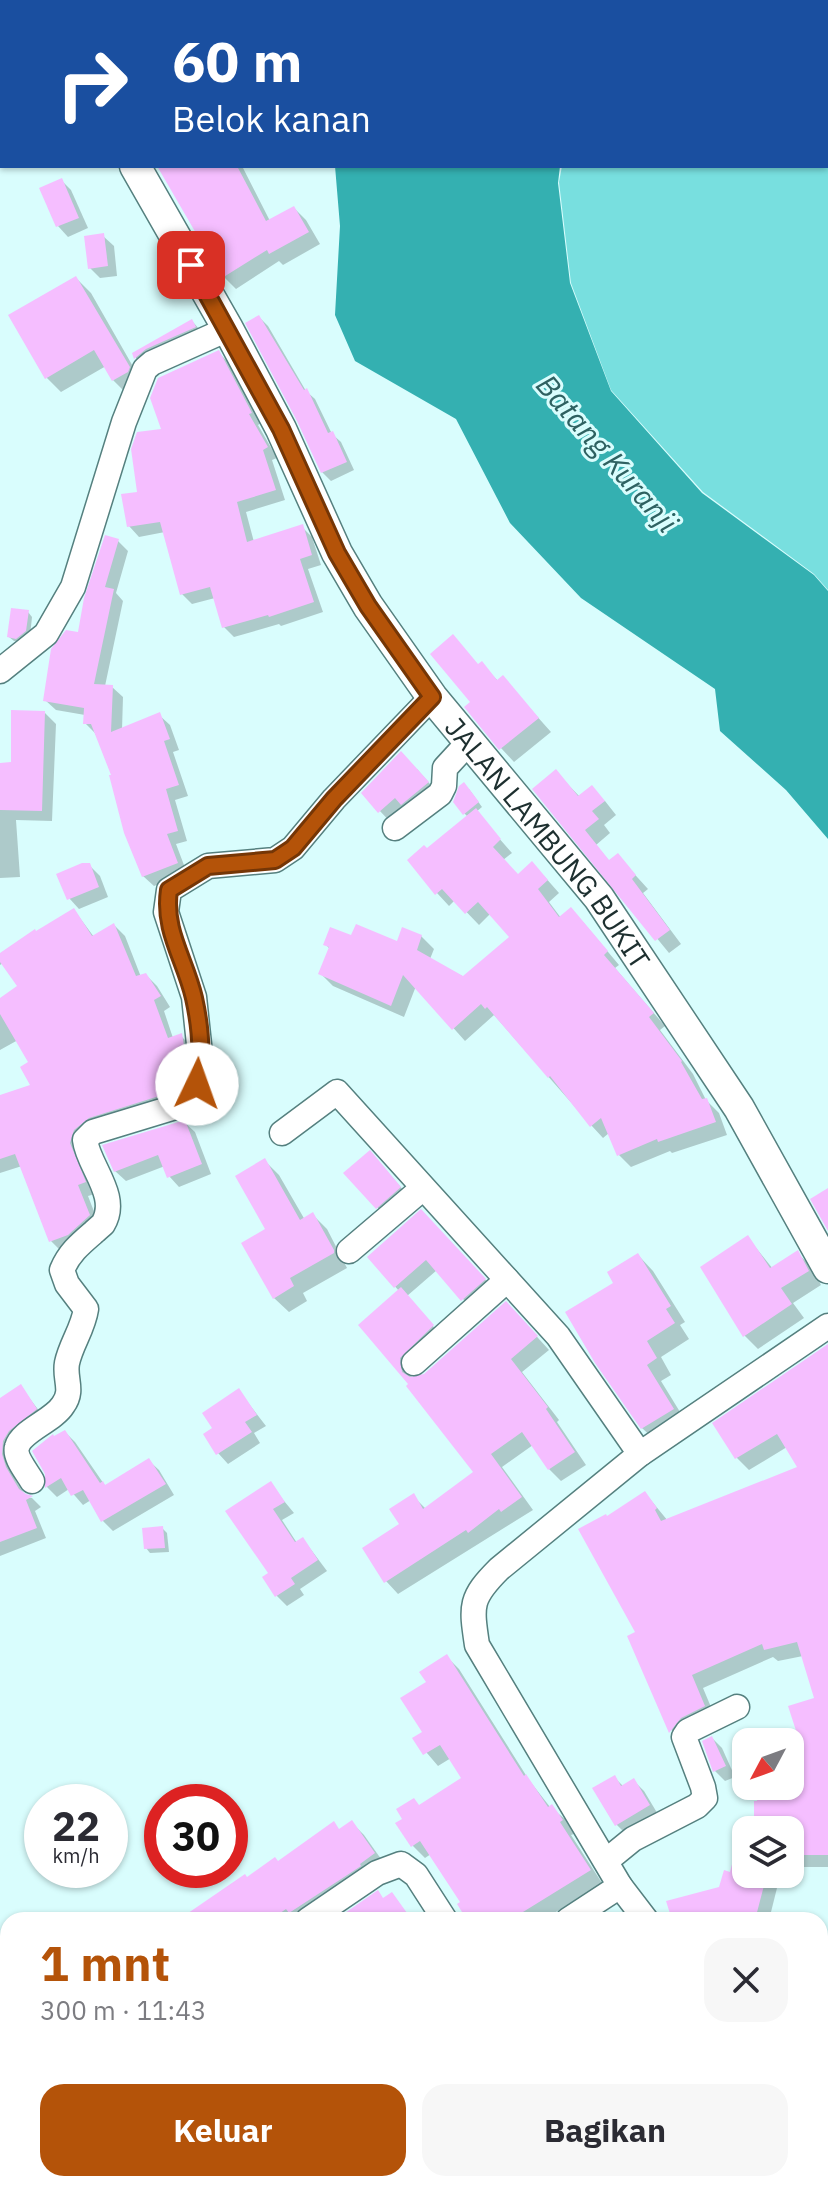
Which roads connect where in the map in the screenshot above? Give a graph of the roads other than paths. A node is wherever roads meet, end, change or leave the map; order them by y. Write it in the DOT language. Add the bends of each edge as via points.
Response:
graph roads {
  1 [pos="136,168"];
  2 [pos="228,329"];
  3 [pos="0,671"];
  4 [pos="432,697"];
  5 [pos="468,743"];
  6 [pos="395,828"];
  7 [pos="282,1133"];
  8 [pos="423,1188"];
  9 [pos="349,1251"];
  10 [pos="828,1268"];
  11 [pos="507,1280"];
  12 [pos="828,1326"];
  13 [pos="414,1363"];
  14 [pos="640,1454"];
  15 [pos="32,1481"];
  16 [pos="737,1707"];
  17 [pos="606,1861"];
  18 [pos="620,1886"];
  19 [pos="320,1912"];
  20 [pos="440,1912"];
  21 [pos="580,1912"];
  22 [pos="640,1912"];
  1 -- 2 [label="street, JALAN LAMBUNG BUKIT"];
  2 -- 3 [label="street" via="145,369 73,587 46,634"];
  2 -- 4 [label="street, JALAN LAMBUNG BUKIT" via="337,553"];
  4 -- 5 [label="street, JALAN LAMBUNG BUKIT"];
  4 -- 15 [label="street" via="293,848 275,860 208,866 169,890 166,912 194,997 201,1063 197,1084 185,1104 93,1132 85,1140 108,1206 103,1224 73,1249 62,1270 86,1309 84,1324 67,1364 70,1392 62,1407 16,1448"];
  5 -- 6 [label="street" via="445,768 440,794"];
  5 -- 10 [label="street, JALAN LAMBUNG BUKIT" via="599,898 653,976 739,1108"];
  7 -- 8 [label="street" via="337,1092"];
  8 -- 9 [label="street"];
  8 -- 11 [label="street"];
  11 -- 13 [label="street"];
  11 -- 14 [label="street" via="558,1336"];
  12 -- 14 [label="street"];
  14 -- 17 [label="street" via="499,1569 478,1590 473,1613 477,1645"];
  16 -- 17 [label="street" via="684,1737 705,1798 633,1839"];
  17 -- 18 [label="street"];
  18 -- 21 [label="street"];
  18 -- 22 [label="street"];
  19 -- 20 [label="street" via="377,1873 401,1864 416,1875"];
}
